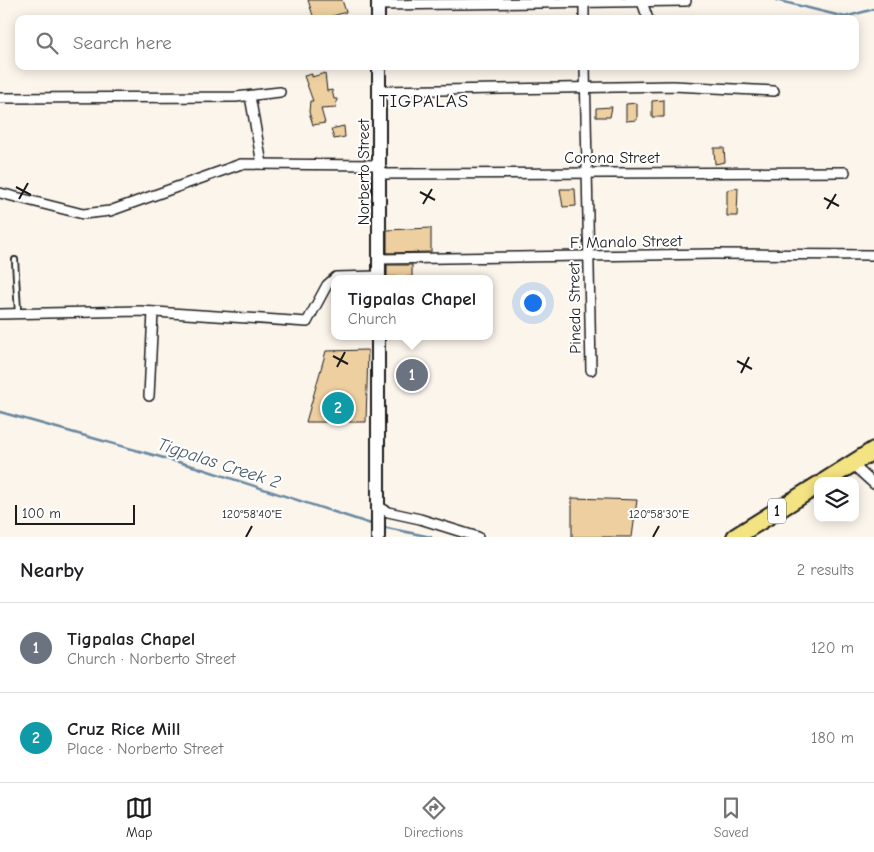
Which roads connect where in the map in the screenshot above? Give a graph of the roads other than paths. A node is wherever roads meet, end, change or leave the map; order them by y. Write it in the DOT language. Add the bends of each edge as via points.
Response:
graph roads {
  1 [pos="686,1"];
  2 [pos="378,2"];
  3 [pos="584,2"];
  4 [pos="642,2"];
  5 [pos="378,15"];
  6 [pos="584,15"];
  7 [pos="647,15"];
  8 [pos="379,70"];
  9 [pos="585,70"];
  10 [pos="585,87"];
  11 [pos="379,91"];
  12 [pos="774,91"];
  13 [pos="280,92"];
  14 [pos="250,96"];
  15 [pos="0,98"];
  16 [pos="262,164"];
  17 [pos="379,169"];
  18 [pos="587,172"];
  19 [pos="845,172"];
  20 [pos="0,193"];
  21 [pos="874,255"];
  22 [pos="588,257"];
  23 [pos="379,259"];
  24 [pos="15,260"];
  25 [pos="378,275"];
  26 [pos="331,281"];
  27 [pos="18,312"];
  28 [pos="153,312"];
  29 [pos="0,314"];
  30 [pos="378,340"];
  31 [pos="590,370"];
  32 [pos="149,396"];
  33 [pos="874,450"];
  34 [pos="852,464"];
  35 [pos="831,477"];
  36 [pos="874,484"];
  37 [pos="814,488"];
  38 [pos="378,510"];
  39 [pos="378,537"];
  40 [pos="478,537"];
  41 [pos="736,537"];
  1 -- 4 [label="street"];
  2 -- 3 [label="street"];
  2 -- 5 [label="main road"];
  3 -- 4 [label="street"];
  3 -- 6 [label="street"];
  4 -- 7 [label="street"];
  8 -- 11 [label="main road, Norberto Street"];
  9 -- 10 [label="street, Pineda Street"];
  10 -- 11 [label="street"];
  10 -- 12 [label="street" via="673,86"];
  10 -- 18 [label="street, Pineda Street"];
  11 -- 17 [label="main road, Norberto Street"];
  13 -- 14 [label="street"];
  14 -- 15 [label="street"];
  14 -- 16 [label="street"];
  16 -- 17 [label="street, Corona Street"];
  16 -- 20 [label="street, Corona Street" via="229,167 110,211 83,214"];
  17 -- 18 [label="street, Corona Street"];
  17 -- 23 [label="main road, Norberto Street"];
  18 -- 19 [label="street, Corona Street"];
  18 -- 22 [label="street, Pineda Street"];
  21 -- 22 [label="street, F. Manalo Street"];
  22 -- 23 [label="street, F. Manalo Street"];
  22 -- 31 [label="street, Pineda Street"];
  23 -- 25 [label="main road, Norberto Street"];
  24 -- 27 [label="lane"];
  26 -- 28 [label="street" via="307,322"];
  27 -- 28 [label="street"];
  27 -- 29 [label="street"];
  28 -- 32 [label="street"];
  30 -- 38 [label="main road"];
  33 -- 34 [label="highway"];
  34 -- 35 [label="highway"];
  34 -- 36 [label="street"];
  37 -- 41 [label="highway, 1"];
  38 -- 39 [label="main road"];
  38 -- 40 [label="street"];
}
